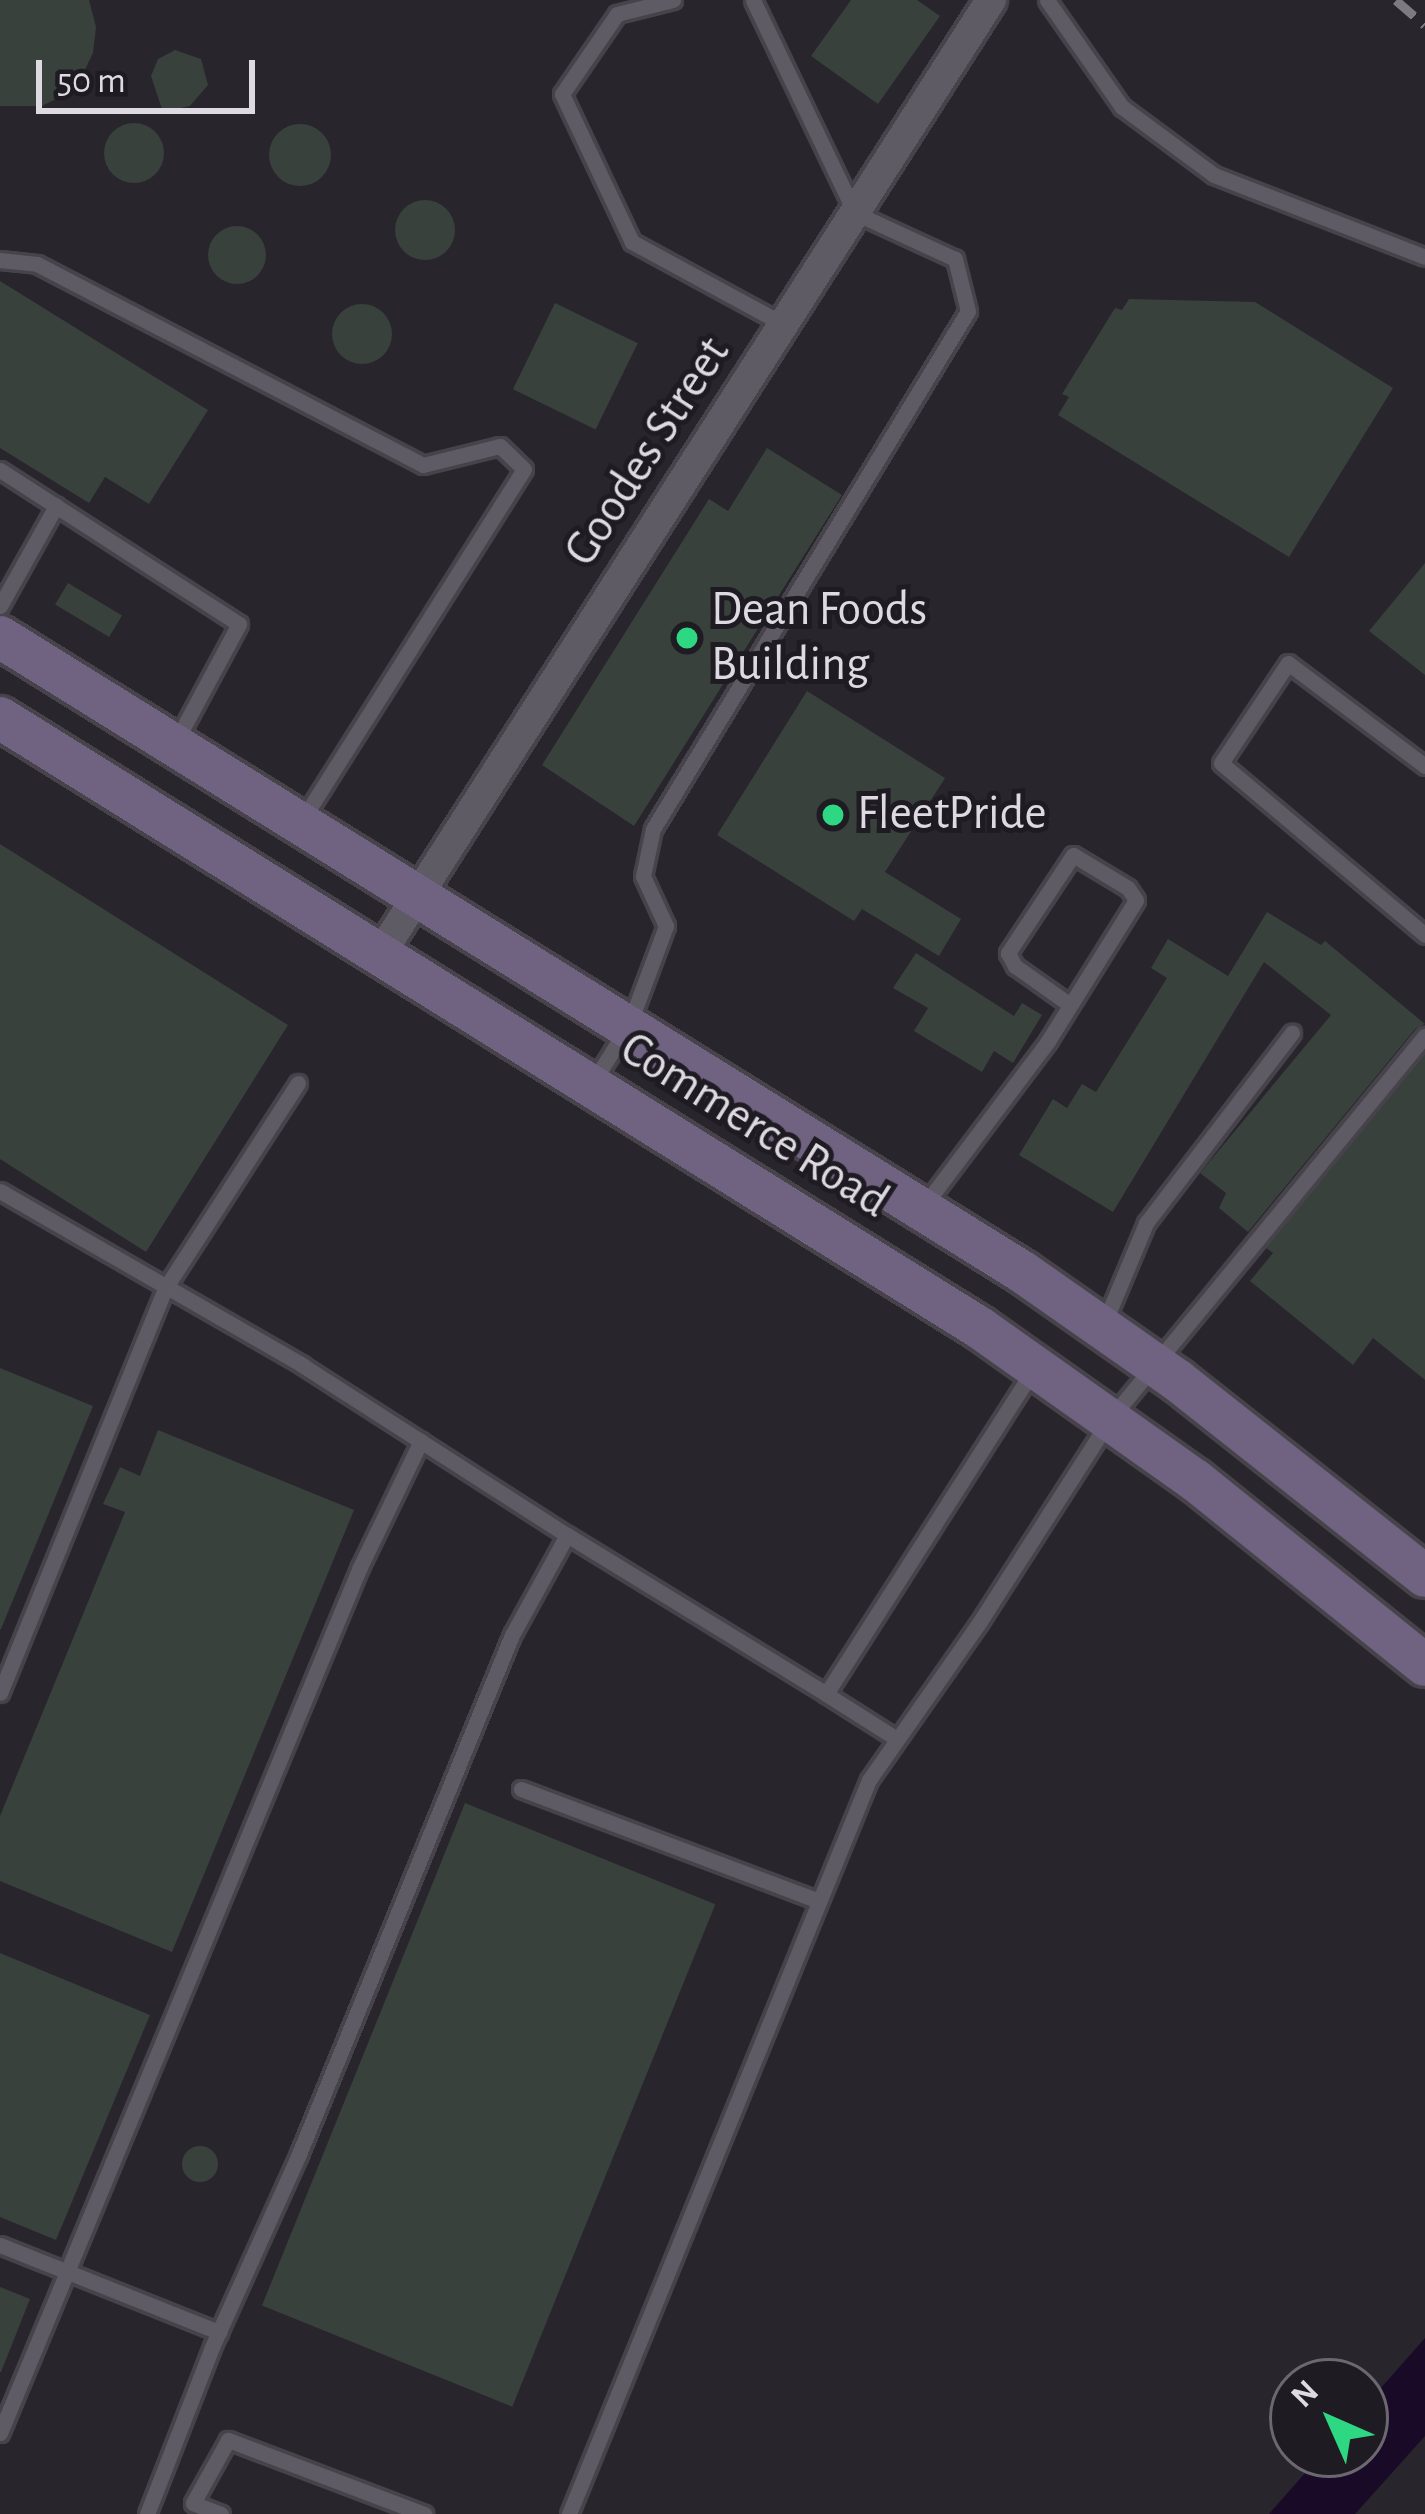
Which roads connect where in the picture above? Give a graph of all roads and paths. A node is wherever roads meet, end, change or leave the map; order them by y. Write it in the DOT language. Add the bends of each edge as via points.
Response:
graph roads {
  1 [pos="673,0"];
  2 [pos="753,0"];
  3 [pos="991,0"];
  4 [pos="1047,0"];
  5 [pos="854,213"];
  6 [pos="1425,257"];
  7 [pos="0,260"];
  8 [pos="783,324"];
  9 [pos="0,470"];
  10 [pos="56,506"];
  11 [pos="0,606"];
  12 [pos="0,637"];
  13 [pos="0,718"];
  14 [pos="174,745"];
  15 [pos="1425,766"];
  16 [pos="301,823"];
  17 [pos="418,895"];
  18 [pos="1425,934"];
  19 [pos="380,953"];
  20 [pos="1070,1005"];
  21 [pos="629,1025"];
  22 [pos="1292,1033"];
  23 [pos="1425,1036"];
  24 [pos="298,1083"];
  25 [pos="591,1084"];
  26 [pos="0,1191"];
  27 [pos="922,1209"];
  28 [pos="166,1287"];
  29 [pos="1103,1327"];
  30 [pos="1153,1363"];
  31 [pos="1036,1366"];
  32 [pos="1110,1419"];
  33 [pos="421,1442"];
  34 [pos="567,1535"];
  35 [pos="1425,1576"];
  36 [pos="1425,1665"];
  37 [pos="0,1693"];
  38 [pos="826,1694"];
  39 [pos="897,1739"];
  40 [pos="521,1789"];
  41 [pos="818,1901"];
  42 [pos="0,2245"];
  43 [pos="68,2271"];
  44 [pos="218,2332"];
  45 [pos="0,2433"];
  46 [pos="147,2514"];
  47 [pos="221,2514"];
  48 [pos="422,2514"];
  49 [pos="569,2514"];
  1 -- 8 [label="lane" via="617,14 562,94 632,242"];
  2 -- 5 [label="lane"];
  3 -- 5 [label="street, Goodes Street"];
  4 -- 6 [label="lane" via="1122,107 1214,175"];
  5 -- 8 [label="street, Goodes Street"];
  5 -- 21 [label="lane" via="955,259 968,311 653,829 643,876 666,926"];
  7 -- 16 [label="lane" via="37,264 423,465 500,446 524,470"];
  8 -- 17 [label="street, Goodes Street"];
  9 -- 10 [label="lane"];
  10 -- 11 [label="lane"];
  10 -- 14 [label="lane" via="239,624"];
  12 -- 14 [label="main road, Commerce Road"];
  13 -- 19 [label="main road, Commerce Road"];
  14 -- 16 [label="main road, Commerce Road"];
  15 -- 18 [label="lane" via="1288,663 1221,763"];
  16 -- 17 [label="main road, Commerce Road"];
  17 -- 19 [label="street, Goodes Street"];
  17 -- 21 [label="main road, Commerce Road"];
  19 -- 25 [label="main road, Commerce Road"];
  20 -- 20 [label="lane" via="1136,900 1073,856 1008,953"];
  20 -- 27 [label="lane"];
  21 -- 25 [label="lane"];
  21 -- 27 [label="main road, Commerce Road"];
  22 -- 29 [label="lane" via="1146,1223"];
  23 -- 30 [label="lane"];
  24 -- 28 [label="lane"];
  25 -- 31 [label="main road, Commerce Road"];
  26 -- 28 [label="lane"];
  27 -- 29 [label="main road, Commerce Road"];
  28 -- 33 [label="lane"];
  28 -- 37 [label="lane"];
  29 -- 30 [label="main road, Commerce Road"];
  30 -- 32 [label="lane"];
  30 -- 35 [label="main road, Commerce Road"];
  31 -- 32 [label="main road, Commerce Road"];
  31 -- 38 [label="lane"];
  32 -- 36 [label="main road, Commerce Road"];
  32 -- 39 [label="lane"];
  33 -- 34 [label="lane"];
  33 -- 43 [label="lane" via="360,1567"];
  34 -- 38 [label="lane"];
  34 -- 44 [label="lane" via="512,1635"];
  38 -- 39 [label="lane"];
  39 -- 41 [label="lane" via="869,1780"];
  40 -- 41 [label="lane"];
  41 -- 49 [label="lane"];
  42 -- 43 [label="lane"];
  43 -- 44 [label="lane"];
  43 -- 45 [label="lane"];
  44 -- 46 [label="lane"];
  47 -- 48 [label="lane" via="193,2503 228,2440"];
}
